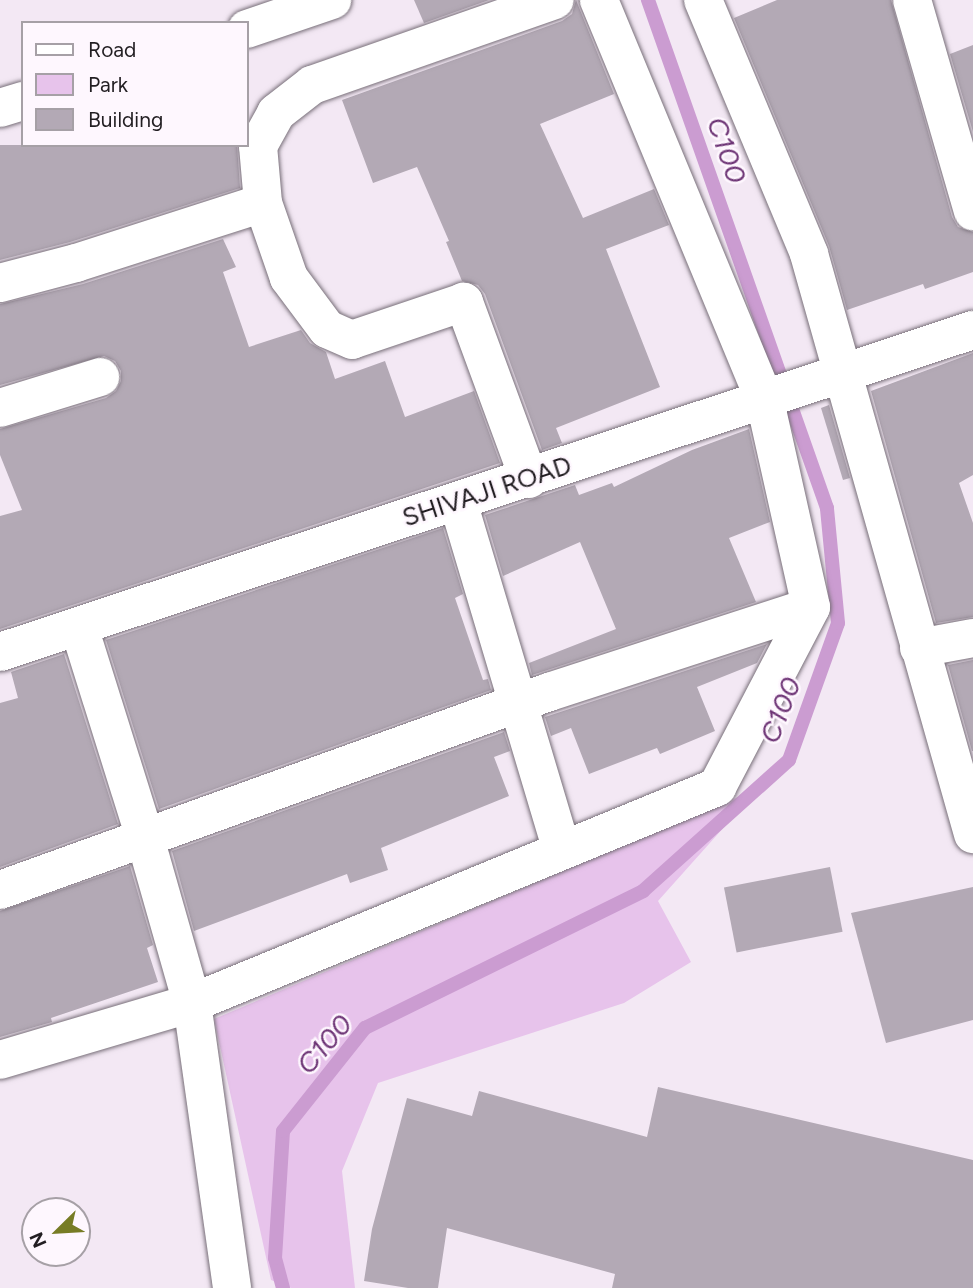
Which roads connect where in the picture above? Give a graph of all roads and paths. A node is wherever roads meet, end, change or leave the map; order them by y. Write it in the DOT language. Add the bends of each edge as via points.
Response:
graph roads {
  1 [pos="332,0"];
  2 [pos="555,0"];
  3 [pos="598,0"];
  4 [pos="703,0"];
  5 [pos="912,0"];
  6 [pos="248,29"];
  7 [pos="21,102"];
  8 [pos="0,108"];
  9 [pos="263,204"];
  10 [pos="973,211"];
  11 [pos="0,283"];
  12 [pos="973,330"];
  13 [pos="100,377"];
  14 [pos="831,379"];
  15 [pos="770,399"];
  16 [pos="0,408"];
  17 [pos="529,479"];
  18 [pos="458,502"];
  19 [pos="811,607"];
  20 [pos="79,627"];
  21 [pos="973,638"];
  22 [pos="919,648"];
  23 [pos="0,652"];
  24 [pos="517,705"];
  25 [pos="973,834"];
  26 [pos="145,838"];
  27 [pos="562,850"];
  28 [pos="0,890"];
  29 [pos="192,1003"];
  30 [pos="0,1060"];
  31 [pos="232,1288"];
  1 -- 6 [label="street"];
  2 -- 9 [label="street" via="312,85 276,113 258,146"];
  3 -- 15 [label="street"];
  4 -- 14 [label="street" via="809,254"];
  5 -- 10 [label="street"];
  7 -- 8 [label="street"];
  9 -- 11 [label="street"];
  9 -- 17 [label="street" via="289,278 327,329 352,340 464,302"];
  12 -- 14 [label="street, SHIVAJI ROAD"];
  13 -- 16 [label="street"];
  14 -- 15 [label="street, SHIVAJI ROAD"];
  14 -- 22 [label="street"];
  15 -- 17 [label="street, SHIVAJI ROAD"];
  15 -- 19 [label="street"];
  17 -- 18 [label="street, SHIVAJI ROAD"];
  18 -- 20 [label="street, SHIVAJI ROAD"];
  18 -- 24 [label="street"];
  19 -- 24 [label="street"];
  19 -- 27 [label="street" via="717,787"];
  20 -- 23 [label="street, SHIVAJI ROAD"];
  20 -- 26 [label="street"];
  21 -- 22 [label="street"];
  22 -- 25 [label="street"];
  24 -- 26 [label="street"];
  24 -- 27 [label="street"];
  26 -- 28 [label="street"];
  26 -- 29 [label="street"];
  27 -- 29 [label="street"];
  29 -- 30 [label="street"];
  29 -- 31 [label="street"];
}
